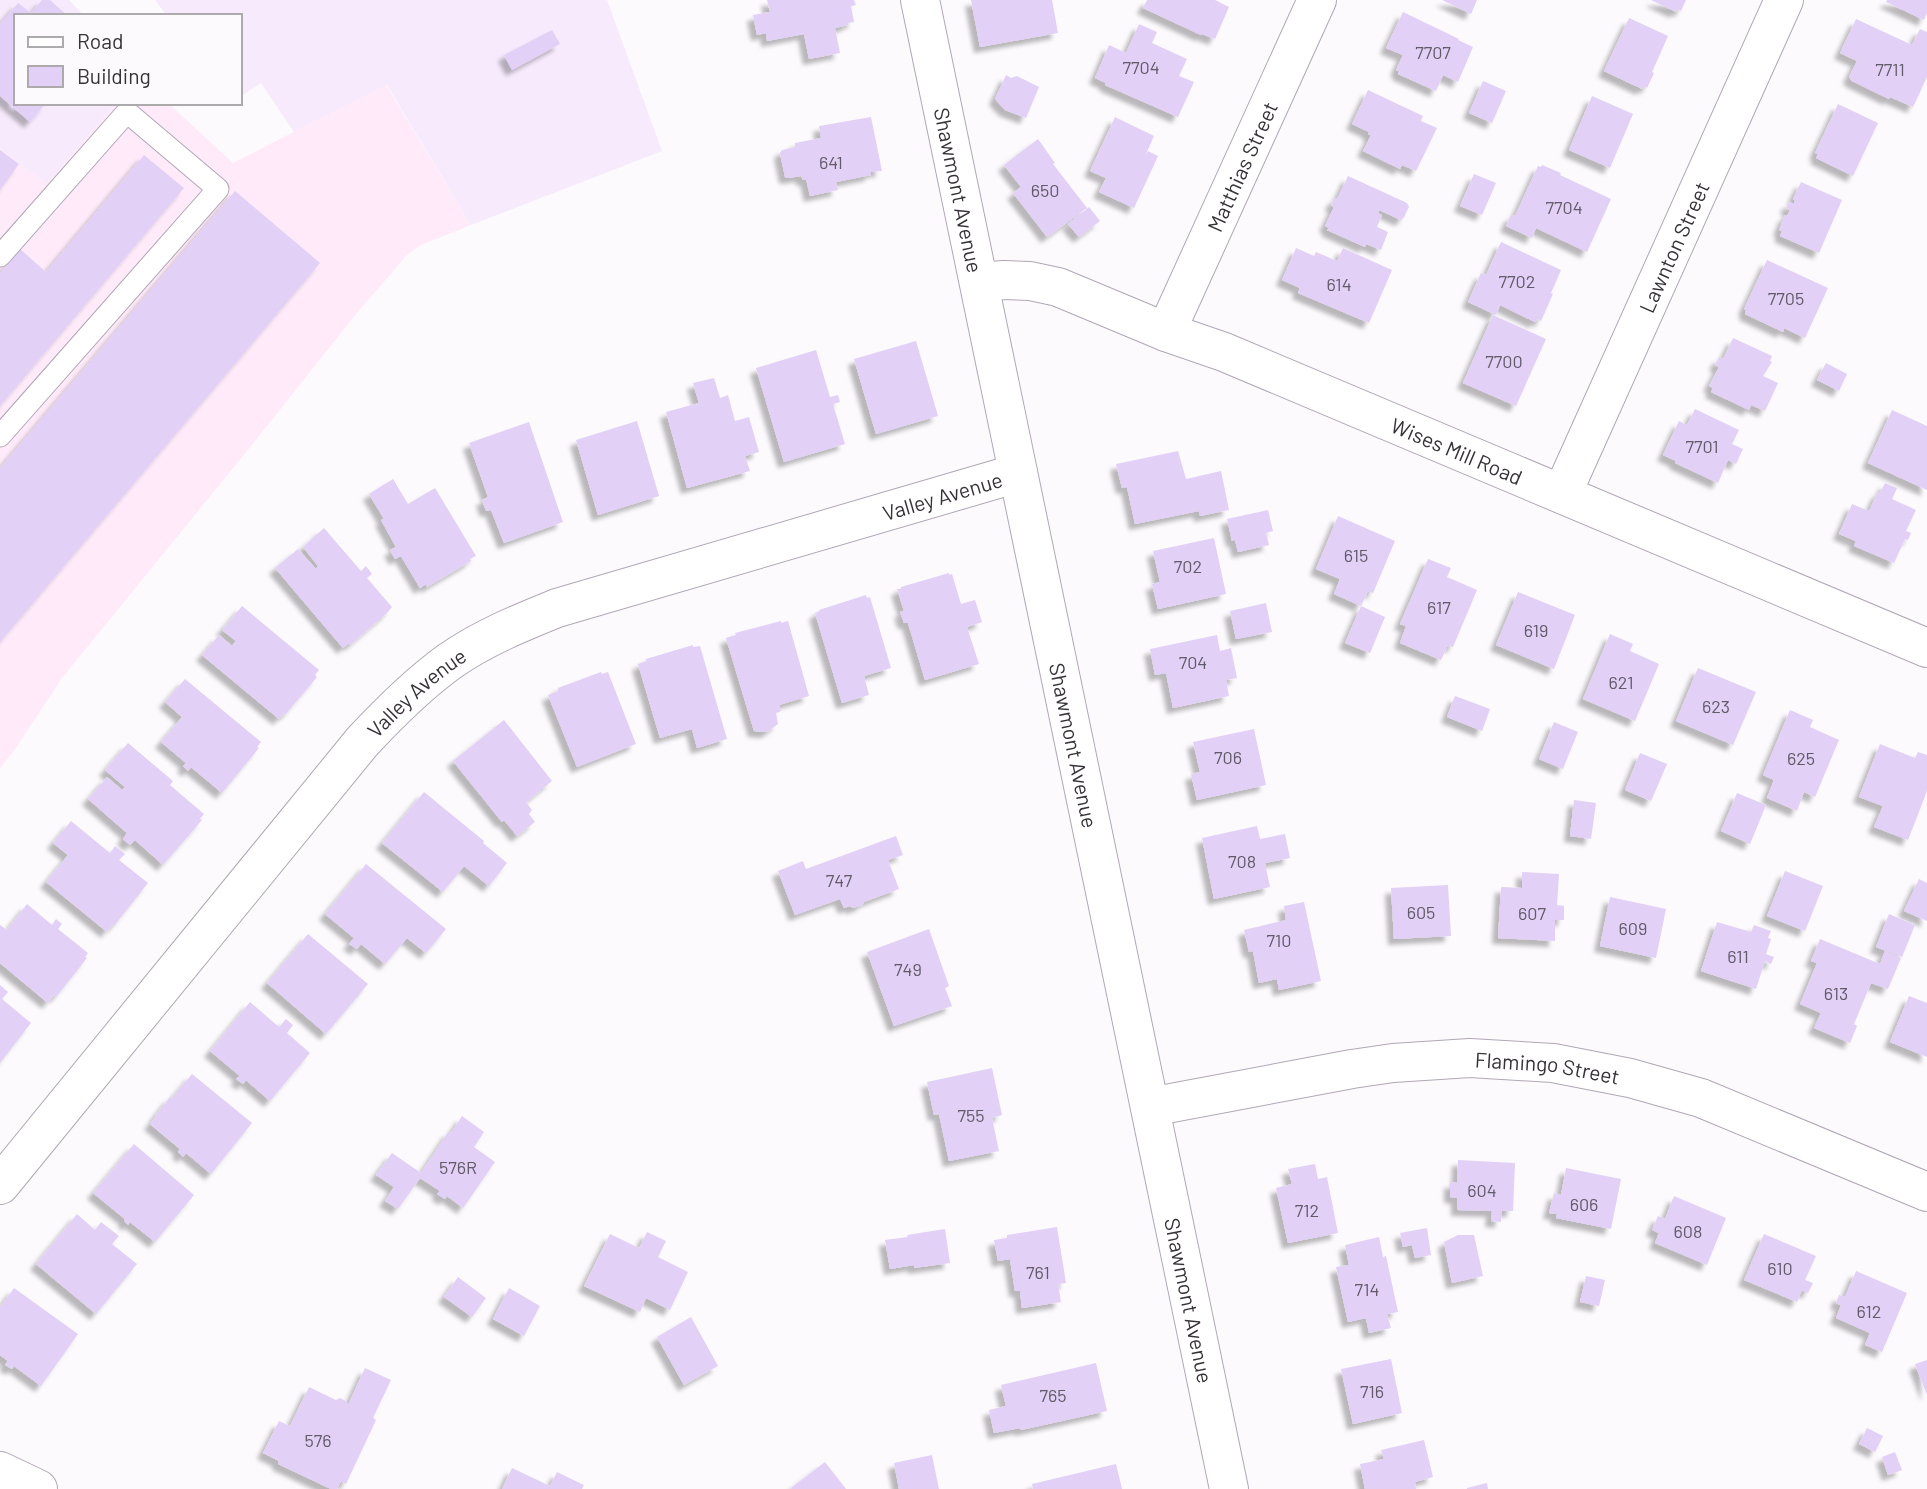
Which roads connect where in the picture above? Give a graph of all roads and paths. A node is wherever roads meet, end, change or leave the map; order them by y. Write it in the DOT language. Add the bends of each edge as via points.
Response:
graph roads {
  1 [pos="920,0"];
  2 [pos="1317,0"];
  3 [pos="1784,0"];
  4 [pos="0,256"];
  5 [pos="979,282"];
  6 [pos="1166,332"];
  7 [pos="0,436"];
  8 [pos="1018,473"];
  9 [pos="1562,494"];
  10 [pos="1927,648"];
  11 [pos="1150,1107"];
  12 [pos="0,1185"];
  13 [pos="1927,1192"];
  14 [pos="0,1471"];
  15 [pos="38,1489"];
  16 [pos="1229,1489"];
  1 -- 5 [label="street, Shawmont Avenue"];
  2 -- 6 [label="street, Matthias Street"];
  3 -- 9 [label="street, Lawnton Street"];
  4 -- 7 [label="lane" via="127,112 218,189"];
  5 -- 6 [label="street, Wises Mill Road" via="1031,281 1058,288"];
  5 -- 8 [label="street, Shawmont Avenue"];
  6 -- 9 [label="street, Wises Mill Road"];
  8 -- 11 [label="street, Shawmont Avenue"];
  8 -- 12 [label="street, Valley Avenue" via="557,608 450,661 362,742"];
  9 -- 10 [label="street, Wises Mill Road"];
  11 -- 13 [label="street, Flamingo Street" via="1394,1063 1470,1058 1553,1063 1701,1098"];
  11 -- 16 [label="street, Shawmont Avenue"];
  14 -- 15 [label="street"];
}
